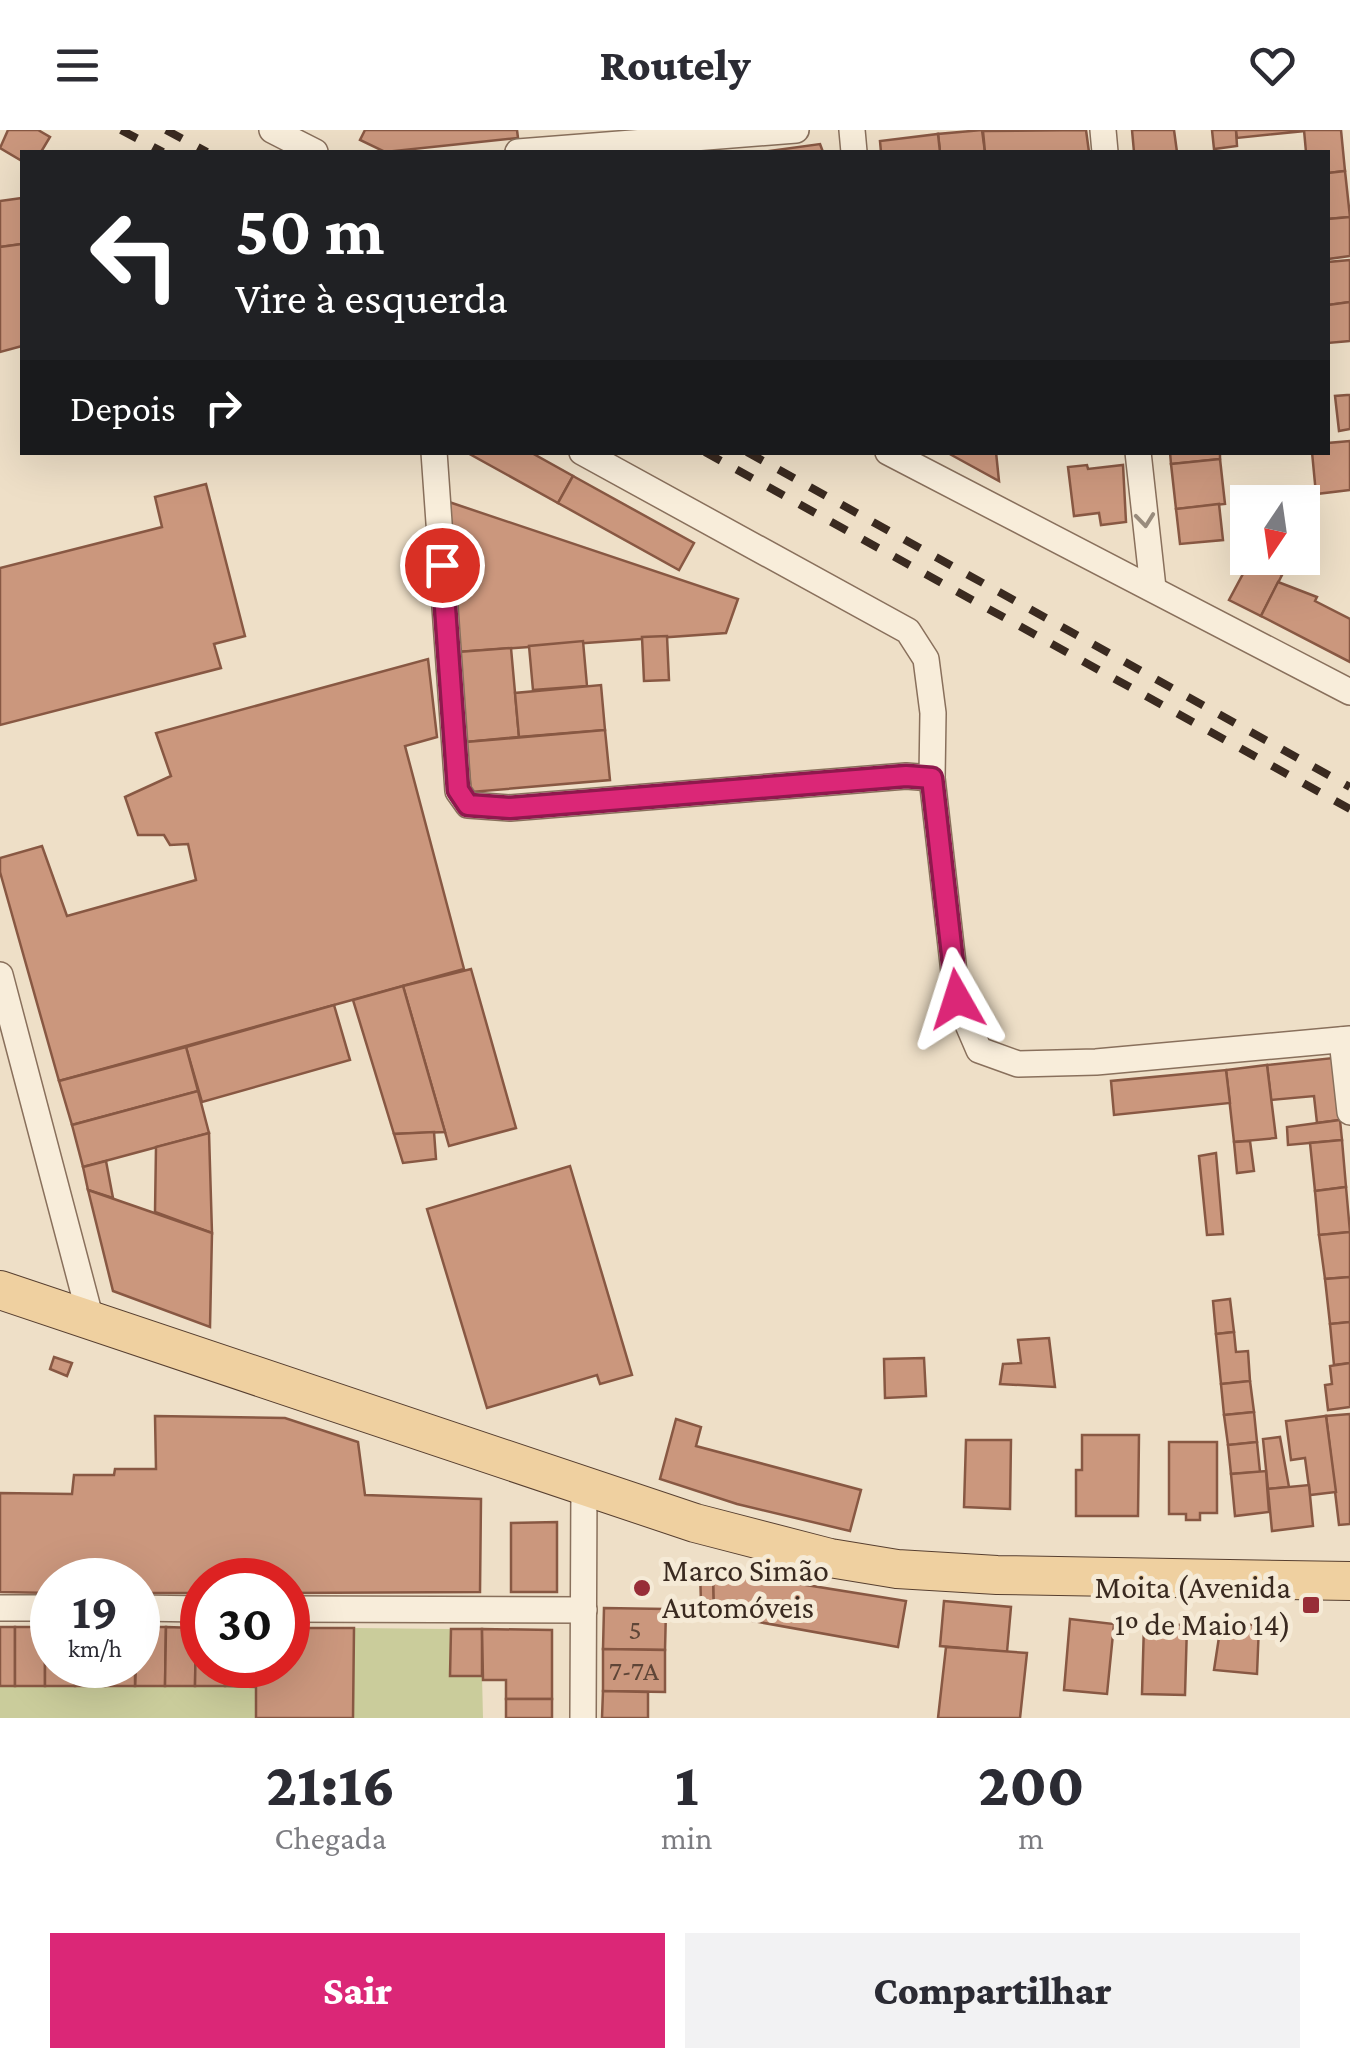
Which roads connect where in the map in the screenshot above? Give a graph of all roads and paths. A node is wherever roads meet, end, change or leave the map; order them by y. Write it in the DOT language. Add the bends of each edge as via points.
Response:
graph roads {
  1 [pos="272,130"];
  2 [pos="796,130"];
  3 [pos="312,150"];
  4 [pos="571,150"];
  5 [pos="434,455"];
  6 [pos="587,455"];
  7 [pos="894,455"];
  8 [pos="1138,455"];
  9 [pos="1153,588"];
  10 [pos="1350,692"];
  11 [pos="932,778"];
  12 [pos="0,975"];
  13 [pos="1346,1040"];
  14 [pos="1350,1112"];
  15 [pos="0,1290"];
  16 [pos="91,1320"];
  17 [pos="584,1485"];
  18 [pos="1350,1580"];
  19 [pos="0,1608"];
  20 [pos="30,1608"];
  21 [pos="310,1609"];
  22 [pos="584,1610"];
  23 [pos="583,1718"];
  1 -- 3 [label="street"];
  2 -- 4 [label="street"];
  5 -- 11 [label="street" via="458,790 468,805 510,808"];
  6 -- 11 [label="street" via="908,631 926,659"];
  7 -- 9 [label="street"];
  8 -- 9 [label="street, one-way"];
  9 -- 10 [label="street"];
  11 -- 13 [label="street" via="957,999 979,1050 1018,1064 1096,1062"];
  12 -- 16 [label="street"];
  13 -- 14 [label="street"];
  15 -- 16 [label="main road"];
  16 -- 17 [label="main road"];
  17 -- 18 [label="main road" via="762,1542 898,1569"];
  17 -- 22 [label="street"];
  19 -- 20 [label="street"];
  21 -- 22 [label="street"];
  22 -- 23 [label="street"];
}
